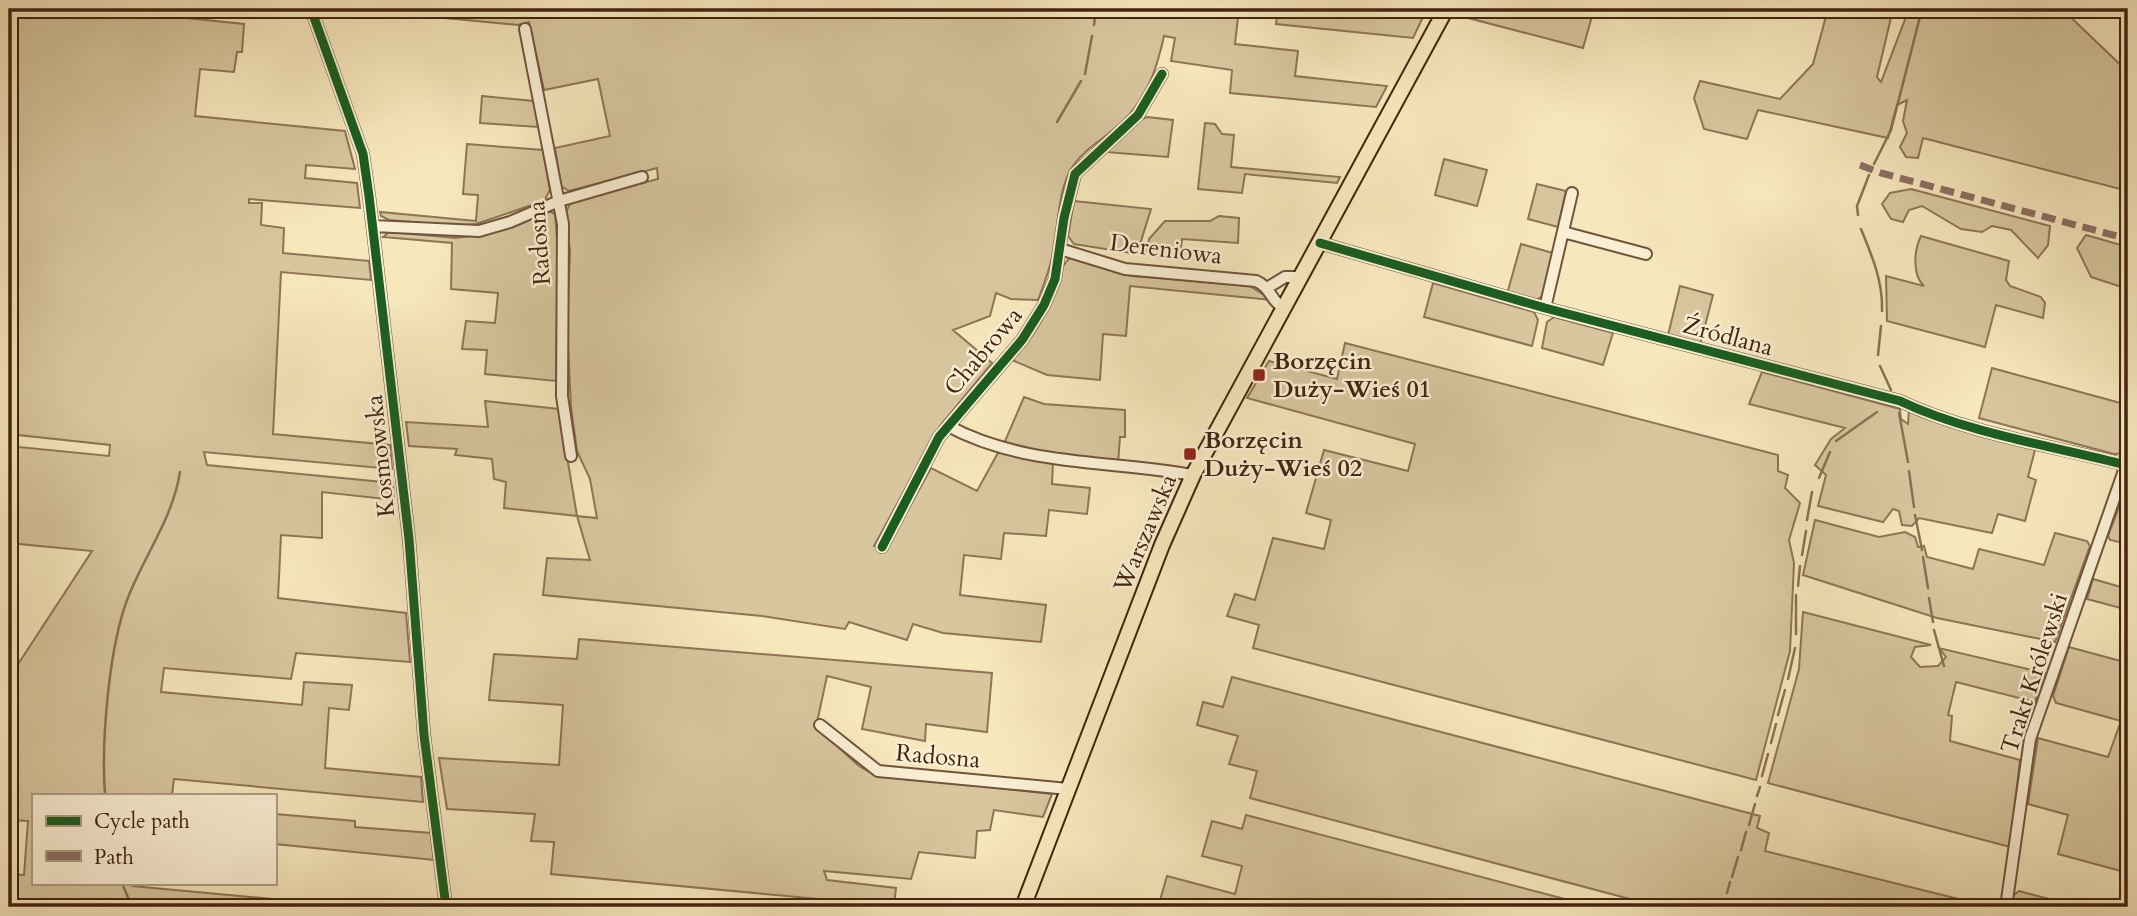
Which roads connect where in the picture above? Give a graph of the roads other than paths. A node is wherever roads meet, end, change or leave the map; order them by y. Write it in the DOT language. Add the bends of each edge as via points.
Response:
graph roads {
  1 [pos="311,9"];
  2 [pos="1446,9"];
  3 [pos="2122,9"];
  4 [pos="2128,15"];
  5 [pos="525,29"];
  6 [pos="1162,74"];
  7 [pos="642,177"];
  8 [pos="1572,193"];
  9 [pos="559,201"];
  10 [pos="373,226"];
  11 [pos="1563,232"];
  12 [pos="1320,243"];
  13 [pos="1060,249"];
  14 [pos="1646,254"];
  15 [pos="1301,277"];
  16 [pos="1268,288"];
  17 [pos="1284,308"];
  18 [pos="1545,308"];
  19 [pos="948,426"];
  20 [pos="571,456"];
  21 [pos="2127,462"];
  22 [pos="1193,475"];
  23 [pos="882,547"];
  24 [pos="820,725"];
  25 [pos="1068,789"];
  26 [pos="446,907"];
  27 [pos="1023,907"];
  28 [pos="2006,907"];
  1 -- 10 [label="street, Kosmowska" via="363,154"];
  2 -- 12 [label="main road, Warszawska"];
  3 -- 4 [label="street"];
  5 -- 9 [label="street, Radosna"];
  6 -- 13 [label="street, Chabrowa" via="1138,115 1075,174"];
  7 -- 9 [label="street"];
  8 -- 11 [label="street"];
  9 -- 10 [label="street" via="479,231"];
  9 -- 20 [label="street, Radosna" via="566,258 562,396"];
  10 -- 26 [label="street, Kosmowska" via="408,530 424,735"];
  11 -- 14 [label="street"];
  11 -- 18 [label="street"];
  12 -- 15 [label="main road, Warszawska"];
  12 -- 18 [label="street, Źródlana"];
  13 -- 16 [label="street, Dereniowa" via="1125,268 1256,281"];
  13 -- 19 [label="street, Chabrowa" via="1055,279 1034,324"];
  15 -- 16 [label="street" via="1284,277"];
  15 -- 17 [label="main road, Warszawska"];
  16 -- 17 [label="street" via="1275,303"];
  17 -- 22 [label="main road, Warszawska"];
  18 -- 21 [label="street, Źródlana" via="1900,401 1916,410"];
  19 -- 22 [label="street" via="983,443 1024,454"];
  19 -- 23 [label="street, Chabrowa"];
  21 -- 28 [label="street, Trakt Królewski" via="2030,739"];
  22 -- 25 [label="main road, Warszawska"];
  24 -- 25 [label="street, Radosna" via="877,771"];
  25 -- 27 [label="main road, Warszawska"];
}
